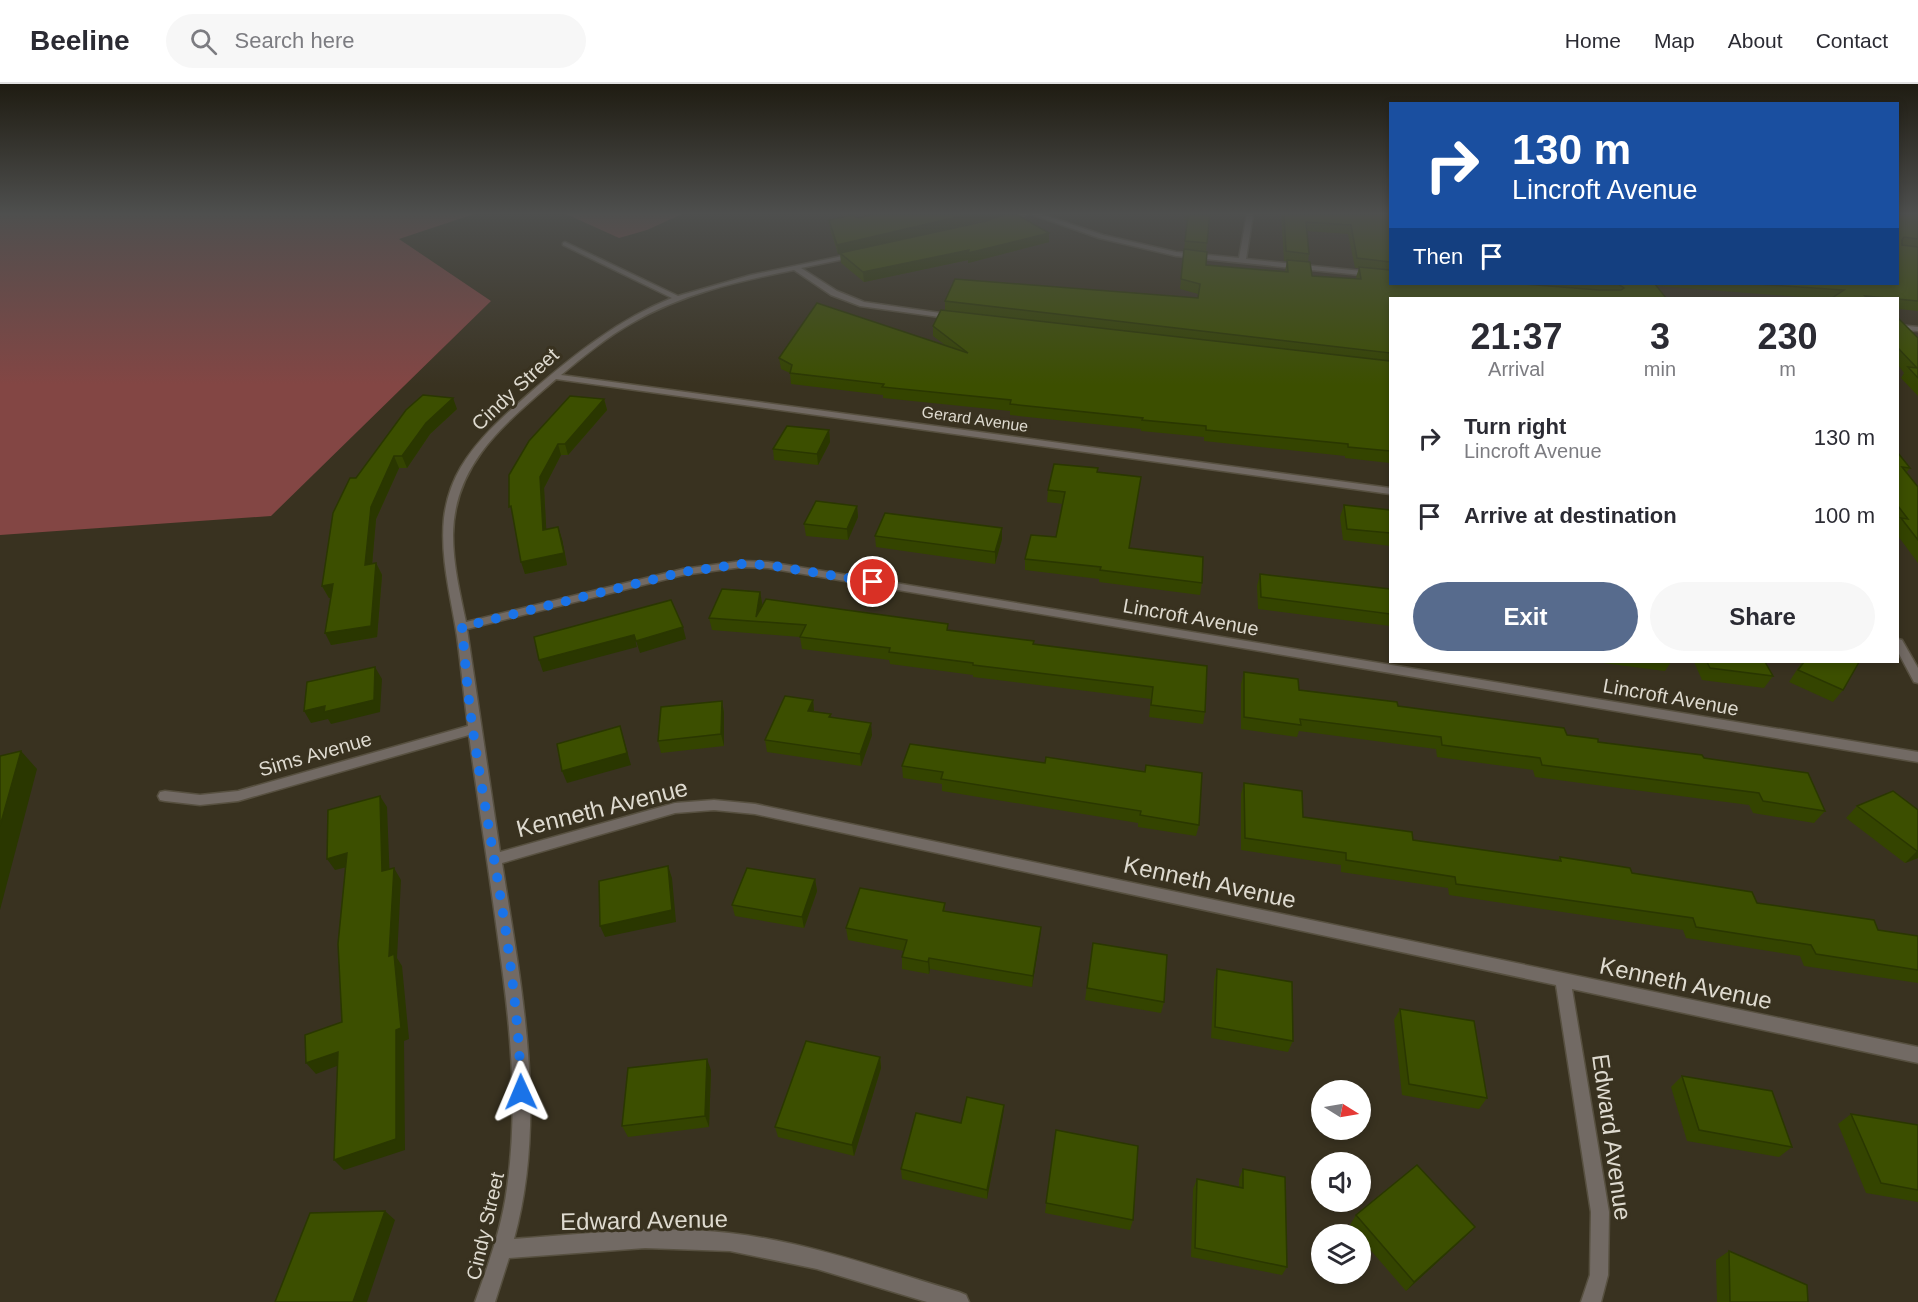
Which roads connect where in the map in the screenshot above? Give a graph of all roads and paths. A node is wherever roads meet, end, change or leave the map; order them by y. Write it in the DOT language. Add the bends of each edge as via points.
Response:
graph roads {
  1 [pos="620,271"];
  2 [pos="785,271"];
  3 [pos="800,271"];
  4 [pos="1339,271"];
  5 [pos="1389,276"];
  6 [pos="677,298"];
  7 [pos="963,318"];
  8 [pos="1899,327"];
  9 [pos="1918,329"];
  10 [pos="555,376"];
  11 [pos="1389,491"];
  12 [pos="462,627"];
  13 [pos="1899,645"];
  14 [pos="1918,679"];
  15 [pos="472,729"];
  16 [pos="1918,757"];
  17 [pos="165,796"];
  18 [pos="495,859"];
  19 [pos="1563,980"];
  20 [pos="1918,1055"];
  21 [pos="502,1249"];
  22 [pos="485,1302"];
  23 [pos="959,1302"];
  24 [pos="1592,1302"];
  1 -- 6 [label="street"];
  2 -- 6 [label="street, Cindy Street"];
  3 -- 7 [label="street" via="834,293 856,301 886,309"];
  4 -- 5 [label="street"];
  6 -- 10 [label="street, Cindy Street" via="608,334"];
  8 -- 9 [label="street"];
  10 -- 11 [label="street, Gerard Avenue"];
  10 -- 12 [label="street, Cindy Street" via="485,440 463,471 453,496 447,539"];
  12 -- 15 [label="street, Cindy Street"];
  12 -- 16 [label="street, Lincroft Avenue" via="683,572 768,565"];
  13 -- 14 [label="street"];
  15 -- 17 [label="street, Sims Avenue" via="238,796 200,800"];
  15 -- 18 [label="street, Cindy Street"];
  18 -- 19 [label="street, Kenneth Avenue" via="675,808 755,808"];
  18 -- 21 [label="street, Cindy Street" via="519,1031 521,1113 516,1188"];
  19 -- 20 [label="street, Kenneth Avenue"];
  19 -- 24 [label="street, Edward Avenue" via="1600,1212 1599,1275"];
  21 -- 22 [label="street, Cindy Street"];
  21 -- 23 [label="street, Edward Avenue" via="632,1241 728,1242 797,1256"];
}
